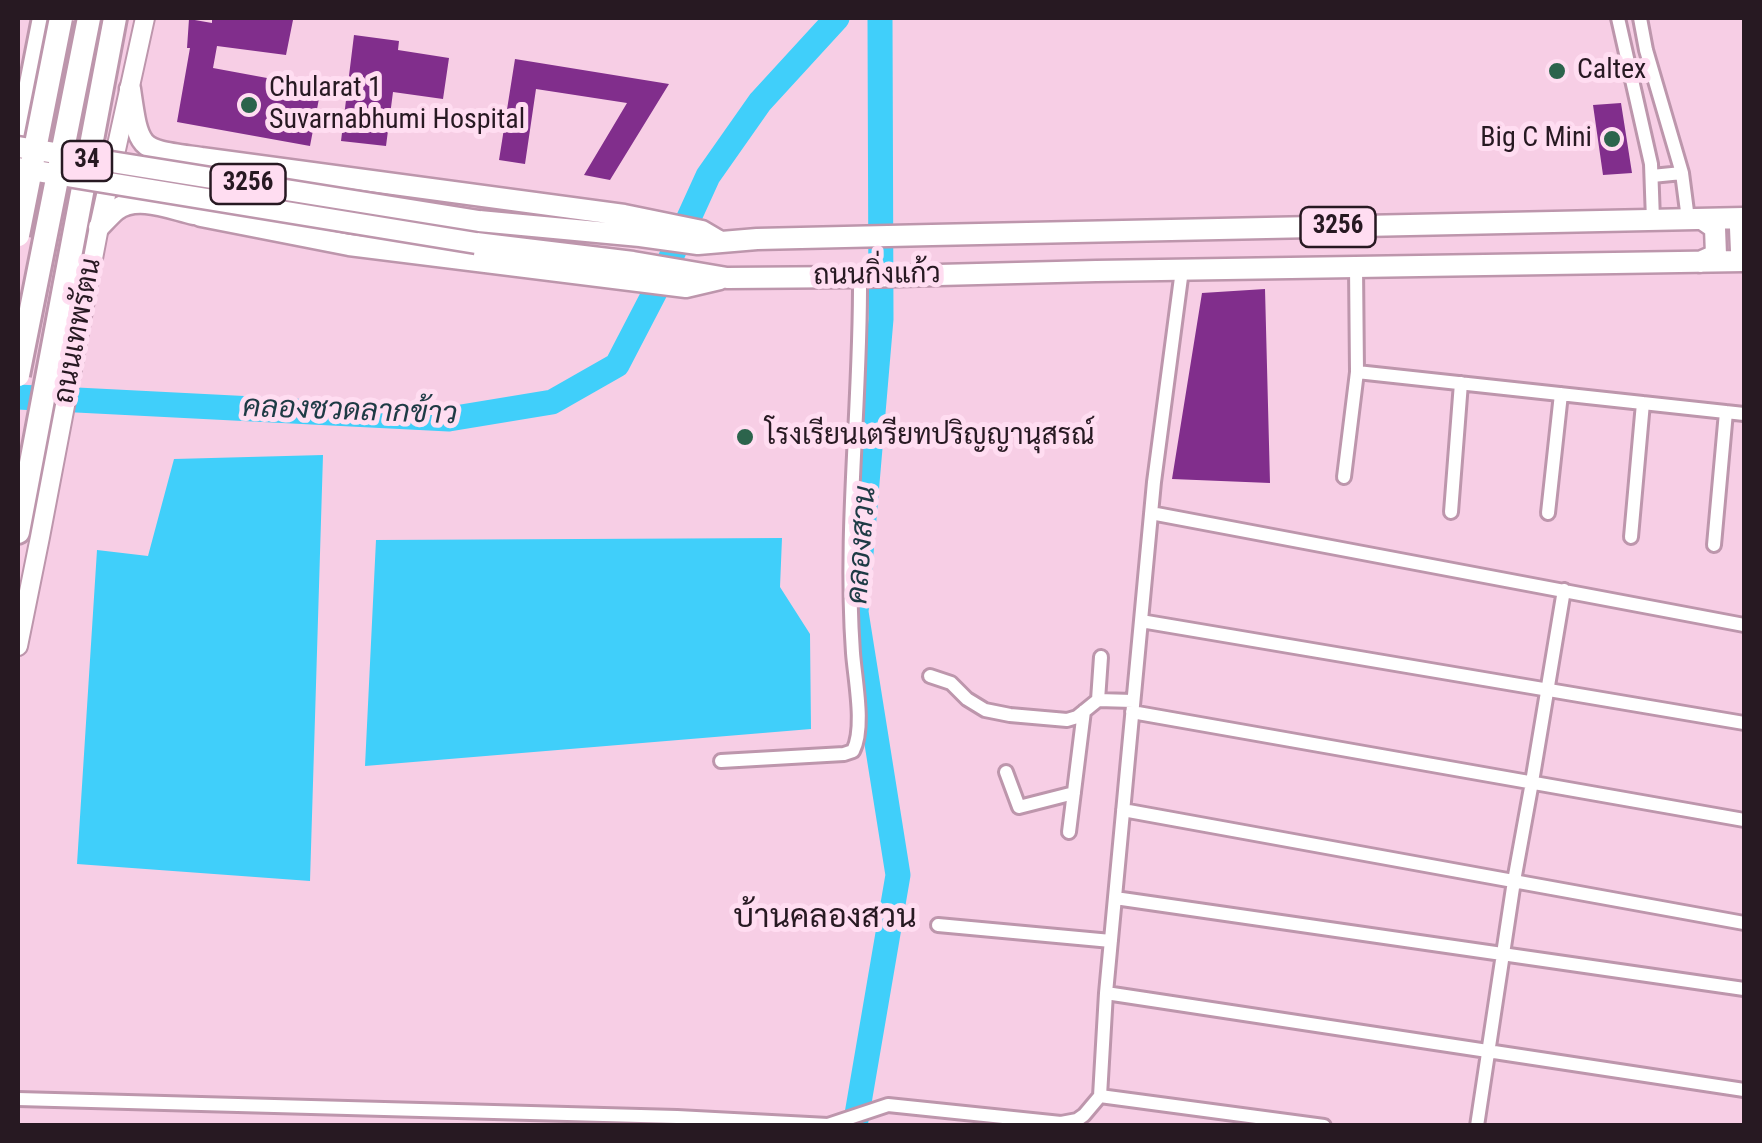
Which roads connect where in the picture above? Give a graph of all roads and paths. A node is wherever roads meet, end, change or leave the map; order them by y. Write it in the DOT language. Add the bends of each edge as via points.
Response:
graph roads {
  1 [pos="44,18"];
  2 [pos="61,18"];
  3 [pos="90,18"];
  4 [pos="115,18"];
  5 [pos="146,18"];
  6 [pos="1618,18"];
  7 [pos="1640,18"];
  8 [pos="1646,50"];
  9 [pos="1625,58"];
  10 [pos="130,89"];
  11 [pos="1671,136"];
  12 [pos="1646,142"];
  13 [pos="18,148"];
  14 [pos="201,158"];
  15 [pos="18,168"];
  16 [pos="1682,173"];
  17 [pos="1652,176"];
  18 [pos="201,216"];
  19 [pos="1695,219"];
  20 [pos="1653,220"];
  21 [pos="1744,221"];
  22 [pos="99,227"];
  23 [pos="643,228"];
  24 [pos="18,234"];
  25 [pos="1744,258"];
  26 [pos="1700,262"];
  27 [pos="1356,267"];
  28 [pos="631,270"];
  29 [pos="1182,270"];
  30 [pos="862,277"];
  31 [pos="1356,372"];
  32 [pos="18,375"];
  33 [pos="1461,383"];
  34 [pos="1561,394"];
  35 [pos="1643,403"];
  36 [pos="1726,412"];
  37 [pos="1744,414"];
  38 [pos="1344,477"];
  39 [pos="1451,512"];
  40 [pos="1151,513"];
  41 [pos="1548,513"];
  42 [pos="20,524"];
  43 [pos="1631,537"];
  44 [pos="1714,546"];
  45 [pos="1564,590"];
  46 [pos="1141,621"];
  47 [pos="1744,625"];
  48 [pos="18,646"];
  49 [pos="1101,657"];
  50 [pos="930,676"];
  51 [pos="1546,690"];
  52 [pos="1098,700"];
  53 [pos="1133,707"];
  54 [pos="1084,711"];
  55 [pos="1744,723"];
  56 [pos="721,761"];
  57 [pos="1006,772"];
  58 [pos="1532,782"];
  59 [pos="1074,793"];
  60 [pos="1123,810"];
  61 [pos="1744,820"];
  62 [pos="1068,832"];
  63 [pos="1514,881"];
  64 [pos="1115,898"];
  65 [pos="1744,923"];
  66 [pos="938,925"];
  67 [pos="1111,941"];
  68 [pos="1502,954"];
  69 [pos="1744,989"];
  70 [pos="1106,993"];
  71 [pos="1488,1051"];
  72 [pos="1744,1090"];
  73 [pos="1100,1096"];
  74 [pos="18,1098"];
  75 [pos="828,1124"];
  76 [pos="1324,1126"];
  77 [pos="1477,1126"];
  1 -- 13 [label="highway"];
  2 -- 24 [label="highway, bridge"];
  3 -- 32 [label="highway, bridge"];
  4 -- 42 [label="highway, ถนนเทพรัตน / 34"];
  5 -- 10 [label="main road, ถนนเทพรัตน / 34"];
  6 -- 9 [label="street"];
  7 -- 8 [label="street"];
  8 -- 9 [label="street"];
  8 -- 11 [label="street"];
  9 -- 12 [label="street"];
  10 -- 14 [label="main road" via="136,129 149,148"];
  10 -- 22 [label="main road, ถนนเทพรัตน / 34"];
  11 -- 12 [label="street"];
  11 -- 16 [label="street"];
  12 -- 17 [label="street"];
  13 -- 23 [label="main road, 3256, bridge" via="479,221"];
  14 -- 18 [label="main road" via="184,169 176,185 187,210"];
  14 -- 23 [label="main road" via="556,205"];
  15 -- 28 [label="main road, ถนนกิ่งแก้ว / 3256, bridge"];
  16 -- 17 [label="street"];
  16 -- 19 [label="street"];
  17 -- 20 [label="street"];
  18 -- 22 [label="main road" via="132,203"];
  18 -- 28 [label="main road" via="349,244"];
  19 -- 20 [label="main road, ถนนกิ่งแก้ว / 3256"];
  19 -- 21 [label="main road, ถนนกิ่งแก้ว / 3256"];
  19 -- 26 [label="main road" via="1715,228 1716,255"];
  20 -- 23 [label="main road, ถนนกิ่งแก้ว / 3256" via="706,239"];
  21 -- 25 [label="main road"];
  22 -- 48 [label="main road, ถนนเทพรัตน / 34"];
  25 -- 26 [label="main road, ถนนกิ่งแก้ว / 3256"];
  26 -- 27 [label="main road, ถนนกิ่งแก้ว / 3256"];
  27 -- 29 [label="main road, ถนนกิ่งแก้ว / 3256"];
  27 -- 31 [label="street"];
  28 -- 30 [label="main road, ถนนกิ่งแก้ว / 3256" via="688,279"];
  29 -- 30 [label="main road, ถนนกิ่งแก้ว / 3256"];
  29 -- 40 [label="street"];
  30 -- 56 [label="street" via="850,526 856,747 844,754"];
  31 -- 33 [label="street"];
  31 -- 38 [label="street"];
  33 -- 34 [label="street"];
  33 -- 39 [label="street"];
  34 -- 35 [label="street"];
  34 -- 41 [label="street"];
  35 -- 36 [label="street"];
  35 -- 43 [label="street"];
  36 -- 37 [label="street"];
  36 -- 44 [label="street"];
  40 -- 45 [label="street"];
  40 -- 46 [label="street"];
  45 -- 47 [label="street"];
  45 -- 51 [label="street"];
  46 -- 51 [label="street"];
  46 -- 53 [label="street"];
  49 -- 52 [label="street"];
  50 -- 54 [label="street" via="951,683 985,710 1067,720"];
  51 -- 55 [label="street"];
  51 -- 58 [label="street"];
  52 -- 53 [label="street"];
  52 -- 54 [label="street"];
  53 -- 58 [label="street"];
  53 -- 60 [label="street"];
  54 -- 59 [label="street"];
  57 -- 59 [label="street" via="1018,807"];
  58 -- 61 [label="street"];
  58 -- 63 [label="street"];
  59 -- 62 [label="street"];
  60 -- 63 [label="street"];
  60 -- 64 [label="street"];
  63 -- 65 [label="street"];
  63 -- 68 [label="street"];
  64 -- 67 [label="street"];
  64 -- 68 [label="street"];
  66 -- 67 [label="street"];
  67 -- 70 [label="street"];
  68 -- 69 [label="street"];
  68 -- 71 [label="street"];
  70 -- 71 [label="street"];
  70 -- 73 [label="street"];
  71 -- 72 [label="street"];
  71 -- 77 [label="street"];
  73 -- 75 [label="street" via="1077,1120 1061,1123 888,1106"];
  73 -- 76 [label="street"];
  74 -- 75 [label="street"];
}
